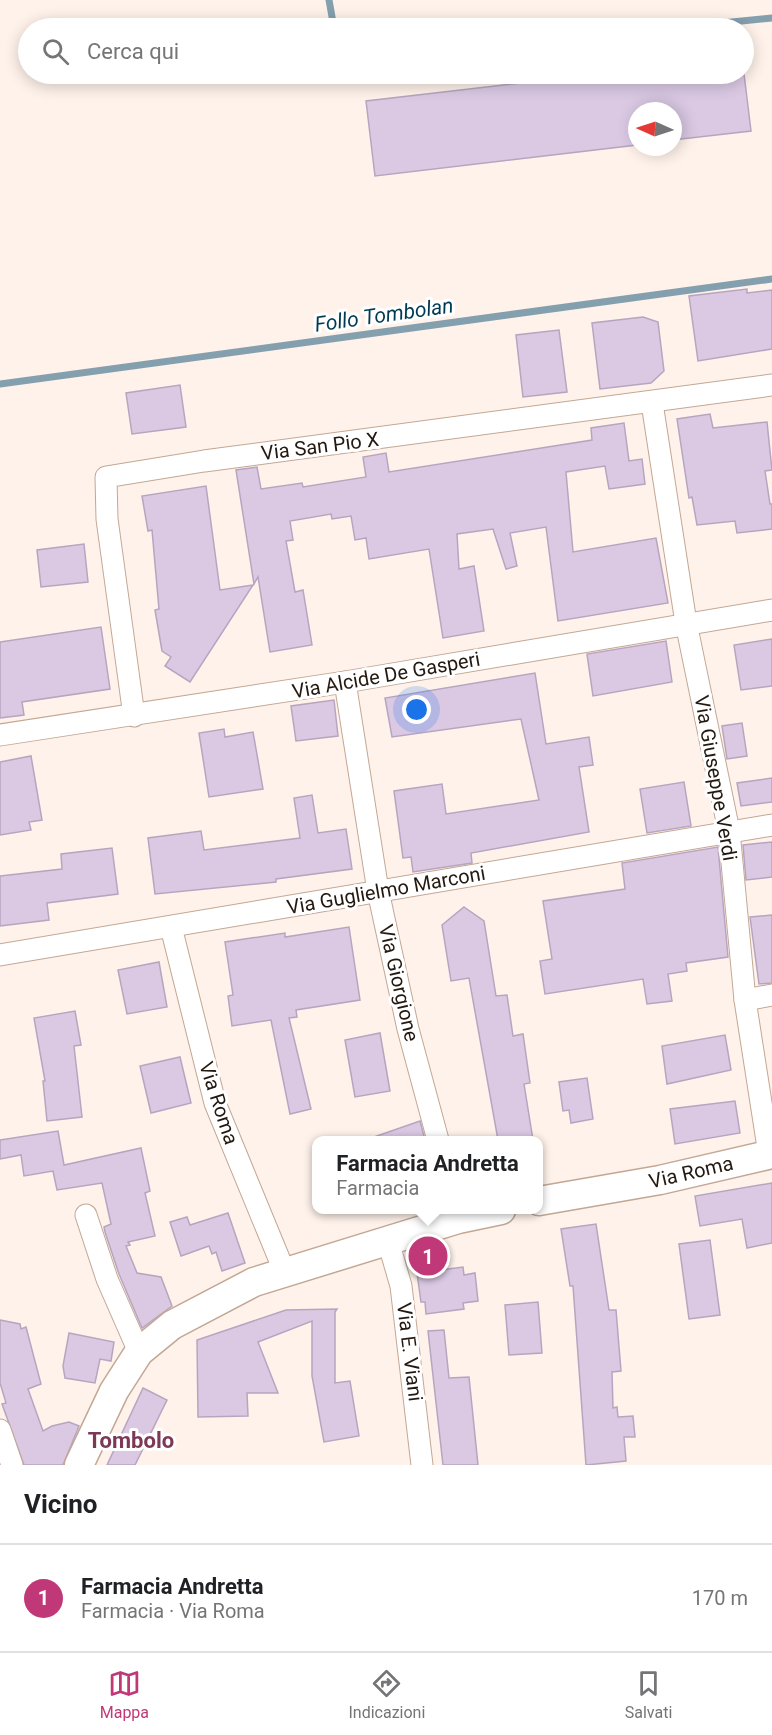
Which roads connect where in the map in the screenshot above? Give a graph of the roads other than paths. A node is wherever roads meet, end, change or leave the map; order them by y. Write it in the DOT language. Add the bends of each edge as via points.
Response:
graph roads {
  1 [pos="772,385"];
  2 [pos="652,403"];
  3 [pos="772,610"];
  4 [pos="686,623"];
  5 [pos="345,682"];
  6 [pos="134,716"];
  7 [pos="0,735"];
  8 [pos="772,825"];
  9 [pos="729,831"];
  10 [pos="378,891"];
  11 [pos="171,927"];
  12 [pos="0,955"];
  13 [pos="772,995"];
  14 [pos="745,1000"];
  15 [pos="437,1136"];
  16 [pos="770,1154"];
  17 [pos="543,1200"];
  18 [pos="457,1214"];
  19 [pos="86,1215"];
  20 [pos="388,1241"];
  21 [pos="285,1273"];
  22 [pos="139,1352"];
  23 [pos="0,1430"];
  24 [pos="12,1465"];
  25 [pos="79,1465"];
  26 [pos="422,1465"];
  1 -- 2 [label="street, Via San Pio X"];
  2 -- 4 [label="street, Via Giuseppe Verdi"];
  2 -- 6 [label="street, Via San Pio X" via="106,477 107,519"];
  3 -- 4 [label="street, Via Alcide De Gasperi"];
  4 -- 5 [label="street, Via Alcide De Gasperi"];
  4 -- 9 [label="street, Via Giuseppe Verdi"];
  5 -- 6 [label="street, Via Alcide De Gasperi"];
  5 -- 10 [label="street, Via Giorgione"];
  6 -- 7 [label="street, Via Alcide De Gasperi"];
  8 -- 9 [label="street, Via Guglielmo Marconi"];
  9 -- 10 [label="street, Via Guglielmo Marconi"];
  9 -- 14 [label="street, Via Giuseppe Verdi"];
  10 -- 11 [label="street, Via Guglielmo Marconi"];
  10 -- 15 [label="street, Via Giorgione" via="408,1029"];
  11 -- 12 [label="street, Via Guglielmo Marconi"];
  11 -- 21 [label="street, Via Roma" via="215,1103"];
  13 -- 14 [label="street"];
  14 -- 16 [label="street, Via Giuseppe Verdi"];
  16 -- 17 [label="main road, Via Roma" via="660,1180"];
  18 -- 20 [label="main road"];
  19 -- 22 [label="street" via="107,1279"];
  20 -- 21 [label="main road"];
  20 -- 26 [label="street, Via E. Viani" via="401,1287"];
  21 -- 22 [label="main road" via="254,1282 172,1324"];
  22 -- 25 [label="main road" via="114,1391"];
  23 -- 24 [label="street"];
}
